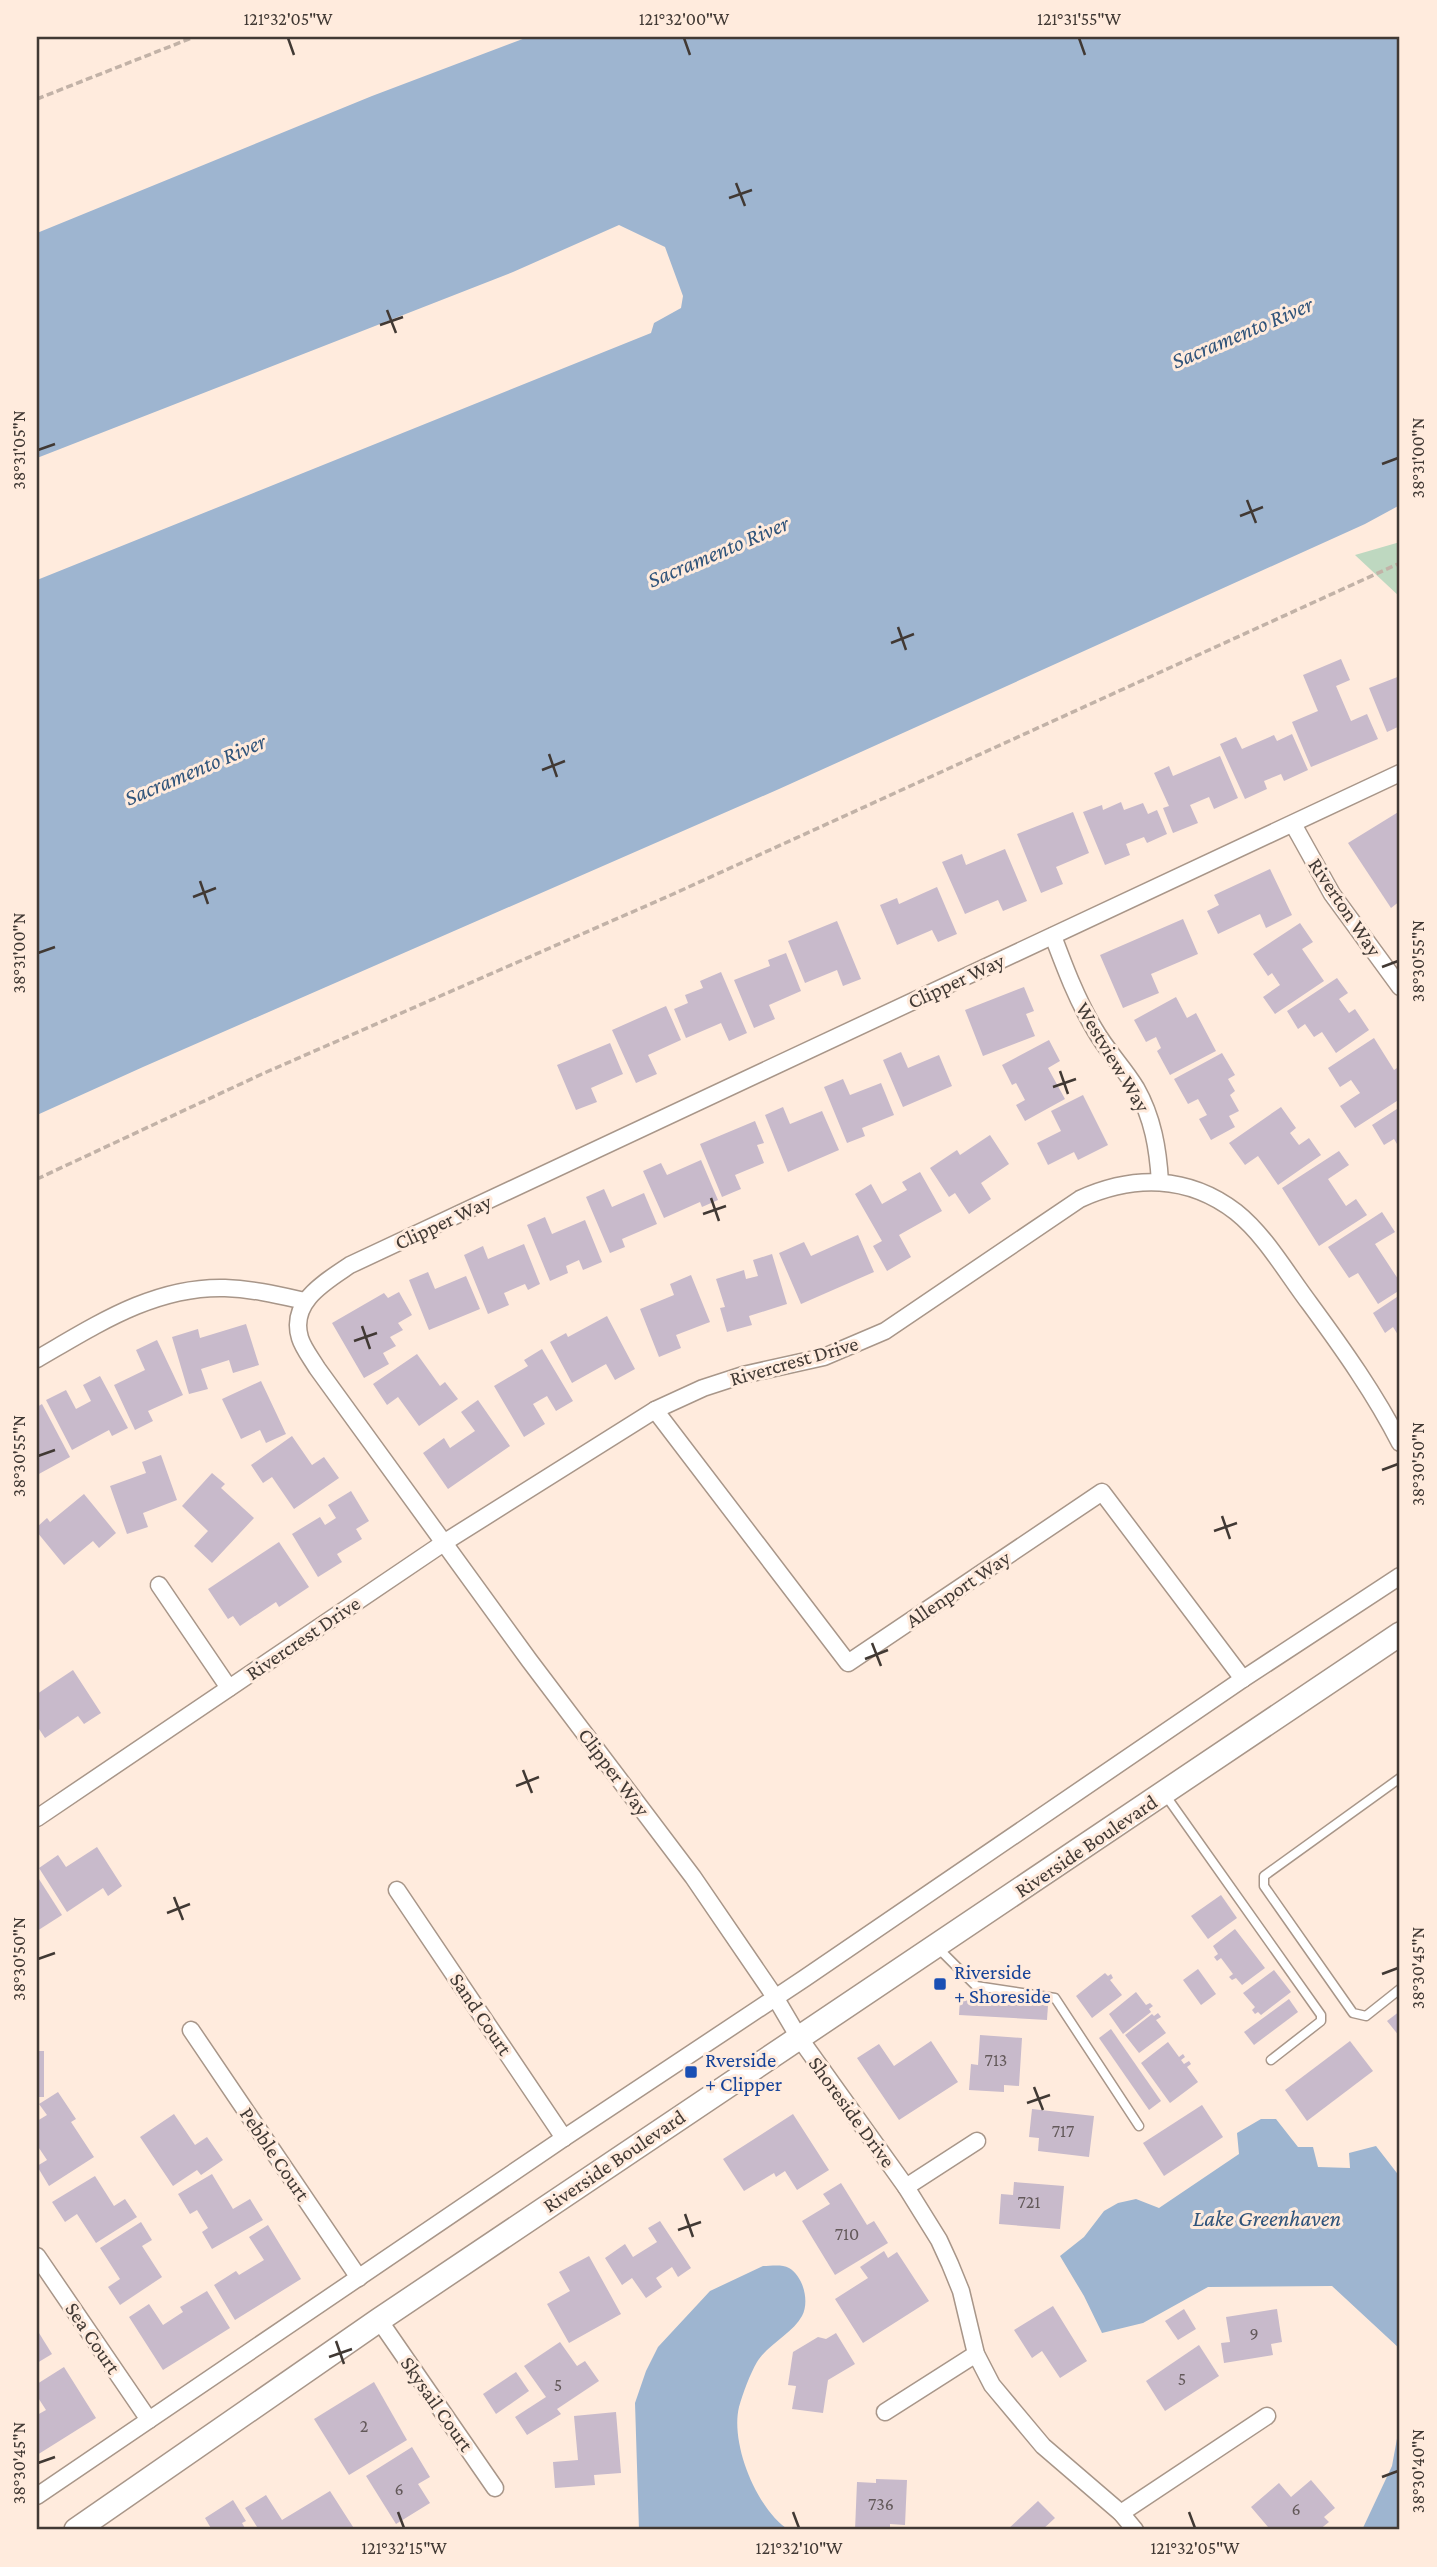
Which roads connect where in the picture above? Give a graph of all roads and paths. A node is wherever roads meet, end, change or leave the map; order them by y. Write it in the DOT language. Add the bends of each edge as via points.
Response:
graph roads {
  1 [pos="194,37"];
  2 [pos="37,99"];
  3 [pos="1400,563"];
  4 [pos="1400,773"];
  5 [pos="1293,824"];
  6 [pos="1053,936"];
  7 [pos="1400,987"];
  8 [pos="37,1179"];
  9 [pos="1160,1182"];
  10 [pos="305,1301"];
  11 [pos="37,1359"];
  12 [pos="655,1410"];
  13 [pos="1400,1443"];
  14 [pos="445,1542"];
  15 [pos="1400,1576"];
  16 [pos="159,1585"];
  17 [pos="1400,1634"];
  18 [pos="1242,1679"];
  19 [pos="229,1688"];
  20 [pos="1400,1778"];
  21 [pos="1164,1794"];
  22 [pos="37,1818"];
  23 [pos="397,1890"];
  24 [pos="937,1947"];
  25 [pos="1400,1989"];
  26 [pos="775,1997"];
  27 [pos="191,2030"];
  28 [pos="798,2036"];
  29 [pos="1271,2060"];
  30 [pos="1139,2126"];
  31 [pos="564,2138"];
  32 [pos="977,2141"];
  33 [pos="906,2187"];
  34 [pos="37,2256"];
  35 [pos="359,2278"];
  36 [pos="379,2320"];
  37 [pos="976,2354"];
  38 [pos="885,2412"];
  39 [pos="1267,2416"];
  40 [pos="149,2420"];
  41 [pos="495,2487"];
  42 [pos="37,2496"];
  43 [pos="1121,2513"];
  44 [pos="76,2530"];
  45 [pos="1135,2530"];
  1 -- 2 [label="path"];
  3 -- 8 [label="path"];
  4 -- 5 [label="street, Clipper Way"];
  5 -- 6 [label="street, Clipper Way"];
  5 -- 7 [label="street, Riverton Way" via="1332,894"];
  6 -- 9 [label="street, Westview Way" via="1074,991 1151,1121"];
  6 -- 10 [label="street, Clipper Way" via="350,1265"];
  9 -- 12 [label="street, Rivercrest Drive" via="1131,1182 1080,1199 859,1344 824,1357 743,1375"];
  9 -- 13 [label="street, Rivercrest Drive" via="1212,1197 1258,1234 1352,1361"];
  10 -- 11 [label="street" via="224,1288 160,1296 127,1308"];
  10 -- 14 [label="street, Clipper Way" via="297,1324 300,1340"];
  12 -- 14 [label="street, Rivercrest Drive"];
  12 -- 18 [label="street, Allenport Way" via="848,1663 1102,1492"];
  14 -- 19 [label="street, Rivercrest Drive"];
  14 -- 26 [label="street, Clipper Way" via="693,1877"];
  15 -- 18 [label="street"];
  16 -- 19 [label="street, Rivercrest Drive"];
  17 -- 21 [label="main road, Riverside Boulevard"];
  18 -- 26 [label="street"];
  19 -- 22 [label="street, Rivercrest Drive"];
  20 -- 25 [label="lane" via="1264,1876 1264,1886 1353,2013 1366,2016"];
  21 -- 24 [label="main road, Riverside Boulevard"];
  21 -- 29 [label="lane" via="1321,2014 1321,2021"];
  23 -- 31 [label="street, Sand Court"];
  24 -- 28 [label="main road, Riverside Boulevard"];
  24 -- 30 [label="lane" via="976,1986 1055,1998"];
  26 -- 28 [label="street, Clipper Way"];
  26 -- 31 [label="street"];
  27 -- 35 [label="street, Pebble Court"];
  28 -- 33 [label="street, Shoreside Drive"];
  28 -- 36 [label="main road, Riverside Boulevard"];
  31 -- 35 [label="street"];
  32 -- 33 [label="street, Shoreside Drive"];
  33 -- 37 [label="street, Shoreside Drive" via="950,2264"];
  34 -- 40 [label="street, Sea Court"];
  35 -- 40 [label="street"];
  36 -- 41 [label="street, Skysail Court"];
  36 -- 44 [label="main road, Riverside Boulevard"];
  37 -- 38 [label="street"];
  37 -- 43 [label="street, Shoreside Drive" via="992,2385 1043,2446"];
  39 -- 43 [label="street"];
  40 -- 42 [label="street"];
  43 -- 45 [label="street, Shoreside Drive"];
}
